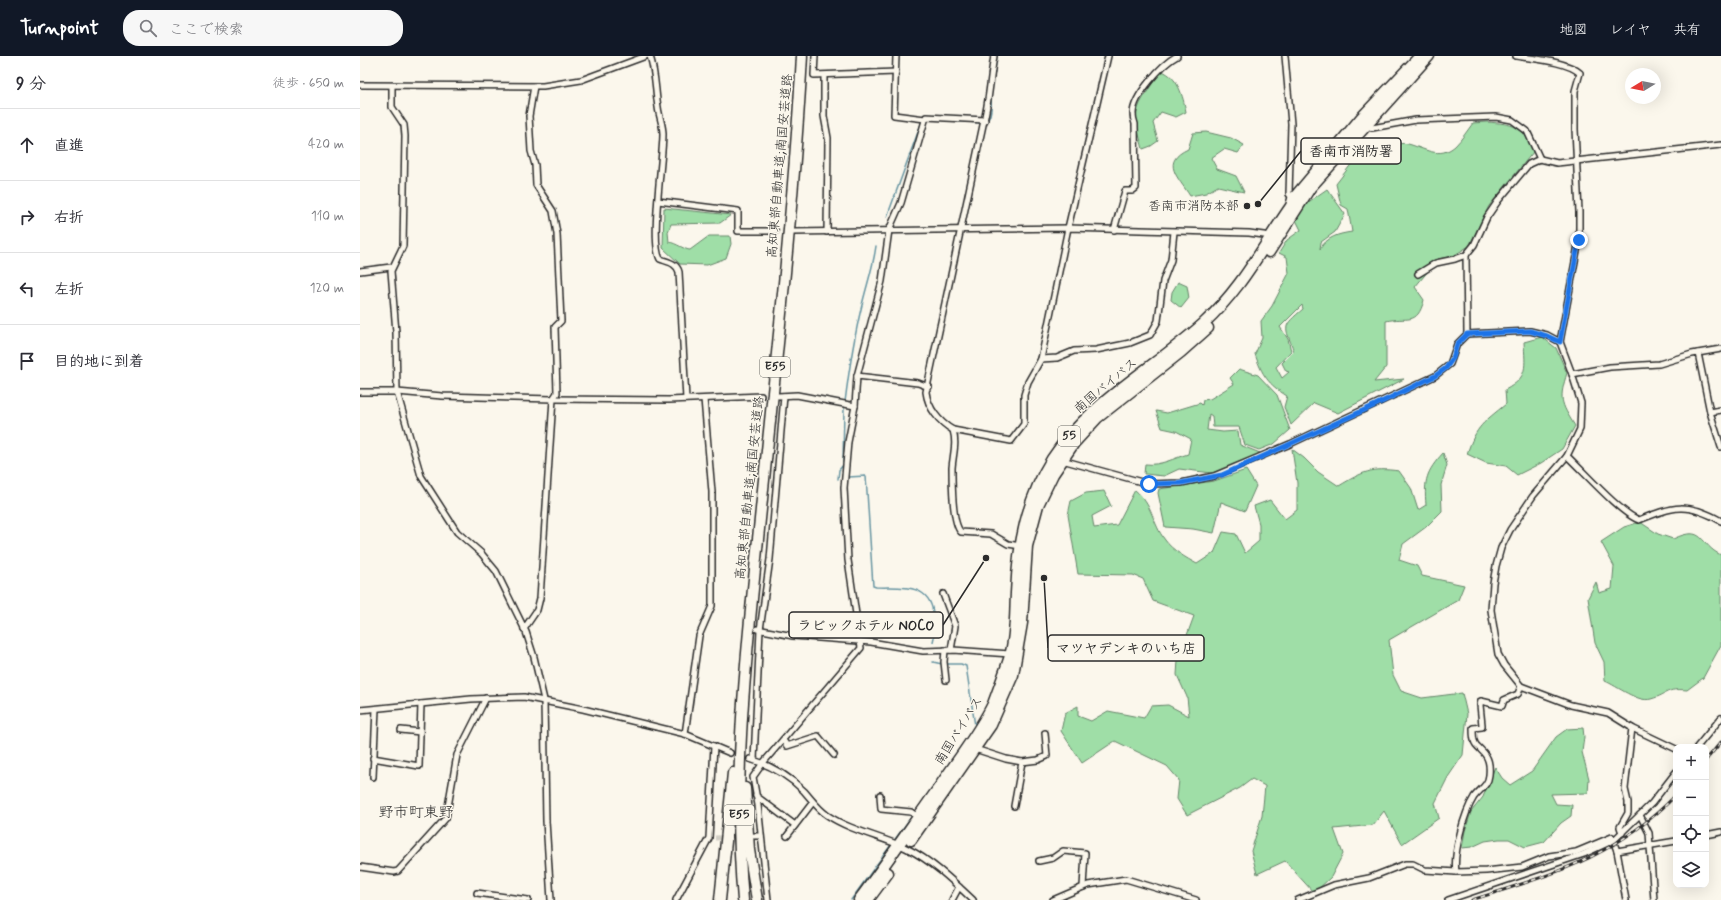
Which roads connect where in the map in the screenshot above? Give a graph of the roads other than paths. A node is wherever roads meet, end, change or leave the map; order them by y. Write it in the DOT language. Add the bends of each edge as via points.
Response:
graph roads {
  1 [pos="646,56"];
  2 [pos="650,56"];
  3 [pos="802,56"];
  4 [pos="815,56"];
  5 [pos="896,56"];
  6 [pos="994,56"];
  7 [pos="1108,56"];
  8 [pos="1177,56"];
  9 [pos="1284,56"];
  10 [pos="1420,56"];
  11 [pos="1430,56"];
  12 [pos="1516,56"];
  13 [pos="896,72"];
  14 [pos="824,76"];
  15 [pos="360,85"];
  16 [pos="392,86"];
  17 [pos="534,86"];
  18 [pos="925,119"];
  19 [pos="984,122"];
  20 [pos="1364,122"];
  21 [pos="1721,145"];
  22 [pos="1540,159"];
  23 [pos="1575,160"];
  24 [pos="658,201"];
  25 [pos="1296,202"];
  26 [pos="1068,228"];
  27 [pos="889,230"];
  28 [pos="962,230"];
  29 [pos="1114,230"];
  30 [pos="775,231"];
  31 [pos="793,232"];
  32 [pos="827,232"];
  33 [pos="1174,232"];
  34 [pos="1274,237"];
  35 [pos="1466,255"];
  36 [pos="391,267"];
  37 [pos="360,270"];
  38 [pos="1418,274"];
  39 [pos="1467,334"];
  40 [pos="1560,342"];
  41 [pos="1721,349"];
  42 [pos="1698,353"];
  43 [pos="1041,359"];
  44 [pos="1572,374"];
  45 [pos="857,376"];
  46 [pos="929,387"];
  47 [pos="360,392"];
  48 [pos="397,392"];
  49 [pos="761,396"];
  50 [pos="778,396"];
  51 [pos="784,396"];
  52 [pos="553,399"];
  53 [pos="686,399"];
  54 [pos="704,399"];
  55 [pos="855,406"];
  56 [pos="1721,410"];
  57 [pos="1710,412"];
  58 [pos="953,430"];
  59 [pos="1721,447"];
  60 [pos="1567,456"];
  61 [pos="1062,460"];
  62 [pos="1721,521"];
  63 [pos="1023,546"];
  64 [pos="943,594"];
  65 [pos="524,629"];
  66 [pos="759,629"];
  67 [pos="861,642"];
  68 [pos="948,650"];
  69 [pos="1010,654"];
  70 [pos="744,678"];
  71 [pos="946,680"];
  72 [pos="1521,686"];
  73 [pos="486,698"];
  74 [pos="544,700"];
  75 [pos="421,704"];
  76 [pos="376,709"];
  77 [pos="360,710"];
  78 [pos="1721,718"];
  79 [pos="1632,728"];
  80 [pos="400,730"];
  81 [pos="741,730"];
  82 [pos="420,732"];
  83 [pos="1045,733"];
  84 [pos="685,734"];
  85 [pos="783,740"];
  86 [pos="1699,744"];
  87 [pos="714,746"];
  88 [pos="1673,748"];
  89 [pos="975,749"];
  90 [pos="730,753"];
  91 [pos="834,755"];
  92 [pos="373,758"];
  93 [pos="1022,762"];
  94 [pos="762,763"];
  95 [pos="1673,776"];
  96 [pos="373,777"];
  97 [pos="880,795"];
  98 [pos="756,796"];
  99 [pos="814,802"];
  100 [pos="1014,806"];
  101 [pos="1640,815"];
  102 [pos="918,817"];
  103 [pos="795,825"];
  104 [pos="1721,832"];
  105 [pos="1622,833"];
  106 [pos="1709,834"];
  107 [pos="754,836"];
  108 [pos="761,836"];
  109 [pos="786,836"];
  110 [pos="709,838"];
  111 [pos="715,838"];
  112 [pos="1614,840"];
  113 [pos="1673,842"];
  114 [pos="898,845"];
  115 [pos="1650,846"];
  116 [pos="1617,851"];
  117 [pos="1039,861"];
  118 [pos="360,867"];
  119 [pos="1506,868"];
  120 [pos="1456,872"];
  121 [pos="1508,880"];
  122 [pos="959,887"];
  123 [pos="1083,887"];
  124 [pos="477,893"];
  125 [pos="528,900"];
  126 [pos="551,900"];
  127 [pos="676,900"];
  128 [pos="720,900"];
  129 [pos="743,900"];
  130 [pos="757,900"];
  131 [pos="768,900"];
  132 [pos="859,900"];
  133 [pos="868,900"];
  134 [pos="952,900"];
  135 [pos="973,900"];
  136 [pos="1053,900"];
  137 [pos="1196,900"];
  138 [pos="1298,900"];
  139 [pos="1448,900"];
  140 [pos="1626,900"];
  141 [pos="1654,900"];
  1 -- 17 [label="street" via="581,80"];
  2 -- 24 [label="street" via="655,72 663,132"];
  3 -- 70 [label="highway, 高知東部自動車道;南国安芸道路 / E55" via="789,225"];
  4 -- 14 [label="street" via="814,75"];
  5 -- 13 [label="street"];
  6 -- 19 [label="street"];
  7 -- 26 [label="street"];
  8 -- 29 [label="street" via="1168,60 1152,76 1135,107 1133,114 1136,188 1125,191"];
  9 -- 25 [label="street" via="1291,124 1289,194"];
  10 -- 20 [label="highway, 南国バイパス / 55"];
  11 -- 20 [label="highway, 南国バイパス / 55"];
  12 -- 23 [label="street" via="1546,61 1575,69 1580,73 1575,91"];
  13 -- 14 [label="street"];
  13 -- 18 [label="street" via="894,115"];
  14 -- 32 [label="street" via="824,116 828,138"];
  15 -- 16 [label="street"];
  16 -- 17 [label="street"];
  16 -- 36 [label="street" via="392,107 404,125 405,136 402,246"];
  17 -- 52 [label="street" via="529,116 536,185 553,211 557,234 561,321 555,327 557,393"];
  18 -- 19 [label="street" via="934,116"];
  18 -- 27 [label="street" via="901,203"];
  19 -- 28 [label="street"];
  20 -- 22 [label="street" via="1372,128 1416,120 1496,117 1512,120 1527,131"];
  20 -- 25 [label="highway, 南国バイパス / 55"];
  21 -- 23 [label="street"];
  22 -- 23 [label="street" via="1557,162"];
  22 -- 35 [label="street" via="1529,164 1498,201"];
  23 -- 40 [label="street" via="1579,240"];
  24 -- 30 [label="street" via="738,211 738,231"];
  24 -- 53 [label="street" via="658,256 678,267 679,272"];
  25 -- 34 [label="highway, 南国バイパス / 55"];
  26 -- 28 [label="street"];
  26 -- 29 [label="street"];
  26 -- 43 [label="street"];
  27 -- 28 [label="street"];
  27 -- 32 [label="street"];
  27 -- 45 [label="street" via="882,281"];
  28 -- 46 [label="street"];
  29 -- 33 [label="street"];
  31 -- 32 [label="street"];
  33 -- 34 [label="street" via="1249,233"];
  33 -- 43 [label="street" via="1171,260 1163,281 1158,321 1150,335 1130,343"];
  34 -- 61 [label="highway, 南国バイパス / 55" via="1248,282 1220,316 1181,352 1097,418"];
  34 -- 63 [label="highway, 南国バイパス / 55" via="1233,294 1212,315 1105,402 1071,434 1052,460 1040,483 1023,524"];
  35 -- 38 [label="street" via="1436,263"];
  35 -- 39 [label="street"];
  36 -- 37 [label="street"];
  36 -- 48 [label="street"];
  39 -- 40 [label="street" via="1530,331"];
  39 -- 61 [label="street" via="1457,344 1450,364 1435,376 1222,475 1181,483 1149,484"];
  40 -- 44 [label="street"];
  41 -- 42 [label="street"];
  42 -- 44 [label="street" via="1658,364 1610,367"];
  42 -- 57 [label="street"];
  43 -- 58 [label="street" via="1028,382 1024,396 1024,424 1011,442"];
  44 -- 60 [label="street" via="1581,403 1581,416 1580,429"];
  45 -- 46 [label="street" via="918,383"];
  45 -- 55 [label="street"];
  46 -- 58 [label="street" via="926,392 931,408"];
  47 -- 48 [label="street"];
  48 -- 52 [label="street"];
  48 -- 65 [label="street" via="420,476 457,532 492,565"];
  49 -- 54 [label="street"];
  50 -- 51 [label="street"];
  51 -- 55 [label="street" via="797,395"];
  51 -- 66 [label="street" via="770,559"];
  52 -- 53 [label="street"];
  52 -- 65 [label="street" via="540,598 537,610"];
  53 -- 54 [label="street"];
  54 -- 84 [label="street" via="712,492 712,606 699,636"];
  55 -- 67 [label="street" via="848,442 844,488 848,560"];
  56 -- 57 [label="street"];
  57 -- 59 [label="street"];
  58 -- 63 [label="street" via="956,442 952,468 954,515 958,529 961,532 994,535 1008,544"];
  60 -- 62 [label="street" via="1634,518 1639,520 1682,507 1704,512"];
  60 -- 72 [label="street" via="1533,496 1510,530 1501,548 1493,583 1491,610 1498,654"];
  61 -- 63 [label="highway, 南国バイパス / 55" via="1038,505"];
  63 -- 69 [label="highway, 南国バイパス / 55"];
  63 -- 89 [label="highway, 南国バイパス / 55" via="1022,623 1016,662 1001,704"];
  64 -- 68 [label="street" via="955,626"];
  65 -- 74 [label="street" via="534,657"];
  66 -- 67 [label="street" via="793,636"];
  66 -- 94 [label="street" via="752,760"];
  67 -- 68 [label="street" via="923,651"];
  67 -- 85 [label="street" via="861,648"];
  68 -- 69 [label="street"];
  68 -- 71 [label="street" via="944,662"];
  69 -- 102 [label="highway, 南国バイパス / 55" via="992,704 972,741"];
  70 -- 81 [label="highway, 高知東部自動車道;南国安芸道路 / E55"];
  70 -- 128 [label="highway"];
  72 -- 79 [label="street" via="1571,705 1608,713"];
  72 -- 120 [label="street" via="1518,694 1504,700 1502,706 1481,701 1482,727 1473,728 1475,743 1487,755 1489,777 1487,784 1474,798 1467,814 1460,839"];
  73 -- 74 [label="street" via="524,697"];
  73 -- 75 [label="street"];
  73 -- 118 [label="street" via="457,755 446,818 398,871"];
  74 -- 84 [label="street"];
  74 -- 126 [label="street" via="546,821"];
  75 -- 76 [label="street"];
  75 -- 82 [label="street"];
  76 -- 77 [label="street"];
  76 -- 92 [label="street"];
  78 -- 86 [label="street"];
  79 -- 88 [label="street"];
  79 -- 105 [label="street" via="1625,789 1628,814 1620,827"];
  80 -- 82 [label="street"];
  81 -- 129 [label="highway, 高知東部自動車道;南国安芸道路 / E55" via="739,814"];
  81 -- 130 [label="highway" via="750,850"];
  82 -- 92 [label="street" via="419,766"];
  83 -- 93 [label="street" via="1047,756"];
  84 -- 87 [label="street"];
  85 -- 91 [label="street" via="787,746 818,736"];
  85 -- 94 [label="street"];
  87 -- 90 [label="street"];
  87 -- 110 [label="street"];
  89 -- 93 [label="street"];
  89 -- 114 [label="highway, 南国バイパス / 55"];
  92 -- 96 [label="street"];
  93 -- 100 [label="street"];
  94 -- 98 [label="street" via="753,777"];
  94 -- 99 [label="street" via="795,783"];
  95 -- 101 [label="street"];
  97 -- 102 [label="street" via="881,809 911,812"];
  98 -- 103 [label="street"];
  98 -- 108 [label="street"];
  99 -- 103 [label="street"];
  99 -- 114 [label="street" via="837,821"];
  101 -- 105 [label="street"];
  101 -- 115 [label="street" via="1648,828"];
  102 -- 114 [label="highway, 南国バイパス / 55"];
  103 -- 109 [label="street"];
  104 -- 106 [label="street"];
  105 -- 112 [label="street"];
  107 -- 108 [label="street"];
  108 -- 131 [label="street"];
  110 -- 111 [label="street"];
  110 -- 127 [label="street"];
  112 -- 116 [label="street"];
  112 -- 119 [label="street" via="1612,837 1576,852 1549,856 1529,865"];
  112 -- 121 [label="street" via="1584,854"];
  113 -- 115 [label="street"];
  114 -- 122 [label="street" via="938,869"];
  114 -- 132 [label="highway, 南国バイパス / 55"];
  114 -- 133 [label="highway, 南国バイパス / 55"];
  115 -- 116 [label="street"];
  115 -- 141 [label="street"];
  116 -- 140 [label="street"];
  117 -- 123 [label="street" via="1053,858 1063,850 1086,853"];
  119 -- 120 [label="street"];
  119 -- 121 [label="street"];
  120 -- 138 [label="street" via="1426,870 1405,864 1369,878 1334,885"];
  121 -- 139 [label="street"];
  122 -- 134 [label="street"];
  122 -- 135 [label="street"];
  123 -- 136 [label="street"];
  123 -- 137 [label="street" via="1126,879"];
  124 -- 125 [label="street"];
}
